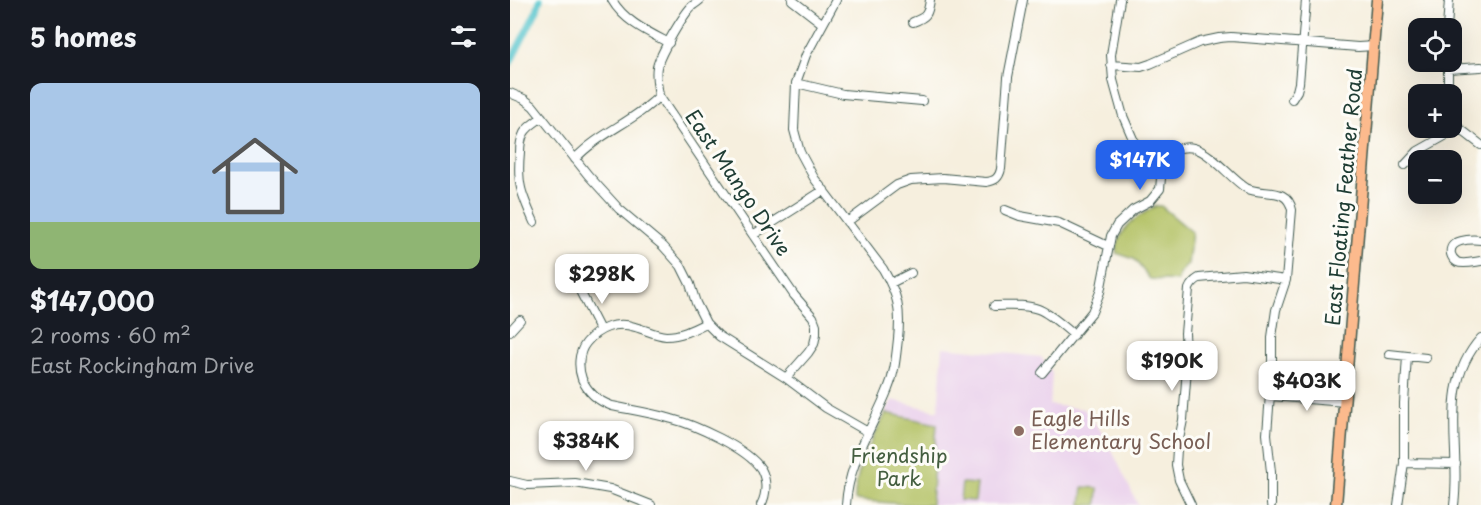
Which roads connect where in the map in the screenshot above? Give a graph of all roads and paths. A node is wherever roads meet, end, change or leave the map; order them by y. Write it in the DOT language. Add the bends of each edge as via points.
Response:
graph roads {
  1 [pos="612,0"];
  2 [pos="700,0"];
  3 [pos="792,0"];
  4 [pos="836,0"];
  5 [pos="930,0"];
  6 [pos="1023,0"];
  7 [pos="1120,0"];
  8 [pos="1306,0"];
  9 [pos="1377,0"];
  10 [pos="1449,0"];
  11 [pos="1448,18"];
  12 [pos="914,22"];
  13 [pos="823,24"];
  14 [pos="1303,42"];
  15 [pos="669,43"];
  16 [pos="1374,46"];
  17 [pos="1111,65"];
  18 [pos="1462,66"];
  19 [pos="1481,67"];
  20 [pos="796,83"];
  21 [pos="510,93"];
  22 [pos="659,96"];
  23 [pos="1292,99"];
  24 [pos="922,101"];
  25 [pos="542,117"];
  26 [pos="1462,130"];
  27 [pos="1442,138"];
  28 [pos="1481,145"];
  29 [pos="575,159"];
  30 [pos="1151,162"];
  31 [pos="1406,165"];
  32 [pos="824,190"];
  33 [pos="1005,210"];
  34 [pos="534,222"];
  35 [pos="847,222"];
  36 [pos="1481,229"];
  37 [pos="753,235"];
  38 [pos="1479,239"];
  39 [pos="1108,246"];
  40 [pos="1481,261"];
  41 [pos="911,273"];
  42 [pos="1286,280"];
  43 [pos="891,283"];
  44 [pos="581,293"];
  45 [pos="994,306"];
  46 [pos="520,320"];
  47 [pos="706,323"];
  48 [pos="600,330"];
  49 [pos="510,331"];
  50 [pos="1074,335"];
  51 [pos="1481,338"];
  52 [pos="1389,354"];
  53 [pos="1407,356"];
  54 [pos="1426,358"];
  55 [pos="1042,373"];
  56 [pos="786,378"];
  57 [pos="1271,383"];
  58 [pos="1346,389"];
  59 [pos="1270,396"];
  60 [pos="1345,402"];
  61 [pos="868,432"];
  62 [pos="1404,463"];
  63 [pos="1456,464"];
  64 [pos="510,481"];
  65 [pos="651,505"];
  66 [pos="761,505"];
  67 [pos="846,505"];
  68 [pos="1191,505"];
  69 [pos="1271,505"];
  70 [pos="1336,505"];
  71 [pos="1398,505"];
  72 [pos="1454,505"];
  1 -- 15 [label="street" via="632,23"];
  2 -- 15 [label="street" via="683,18"];
  3 -- 13 [label="street"];
  4 -- 13 [label="street"];
  5 -- 12 [label="street" via="927,14"];
  6 -- 35 [label="street" via="1008,77 1001,169 996,180 911,180 897,185"];
  7 -- 17 [label="street"];
  8 -- 14 [label="street"];
  9 -- 16 [label="main road, East Floating Feather Road"];
  10 -- 11 [label="street"];
  13 -- 20 [label="street"];
  14 -- 16 [label="street"];
  14 -- 17 [label="street" via="1219,38 1141,67"];
  14 -- 23 [label="street" via="1299,82"];
  15 -- 22 [label="street" via="658,67"];
  16 -- 58 [label="main road, East Floating Feather Road"];
  17 -- 30 [label="street" via="1123,116 1133,139"];
  18 -- 19 [label="street"];
  20 -- 24 [label="street" via="843,94"];
  20 -- 32 [label="street" via="794,130 800,152"];
  21 -- 25 [label="street" via="524,99"];
  22 -- 29 [label="street"];
  22 -- 37 [label="street, East Mango Drive"];
  25 -- 29 [label="street"];
  25 -- 34 [label="street" via="524,133 518,170 522,195"];
  26 -- 28 [label="street"];
  27 -- 31 [label="street" via="1418,152"];
  29 -- 47 [label="street" via="619,209 681,266"];
  30 -- 39 [label="street" via="1161,178 1160,189 1117,225"];
  30 -- 42 [label="street" via="1175,149 1195,148 1246,188 1288,199 1292,210"];
  32 -- 35 [label="street"];
  32 -- 37 [label="street"];
  33 -- 39 [label="street" via="1059,223"];
  35 -- 43 [label="street"];
  36 -- 38 [label="street"];
  37 -- 56 [label="street, East Mango Drive" via="816,325 814,344"];
  38 -- 40 [label="street" via="1454,243 1451,254 1457,262"];
  39 -- 50 [label="street" via="1097,302"];
  41 -- 43 [label="street"];
  42 -- 57 [label="street" via="1273,324"];
  42 -- 68 [label="street" via="1243,274 1204,277 1194,280 1189,290 1187,368 1176,465"];
  43 -- 61 [label="street" via="900,312 896,360 889,387"];
  44 -- 48 [label="street"];
  45 -- 50 [label="street" via="1037,308"];
  46 -- 49 [label="street"];
  47 -- 48 [label="street" via="668,336 625,325"];
  47 -- 56 [label="street" via="719,336"];
  48 -- 66 [label="street" via="582,348 580,360 580,375 595,398 612,406 673,419 728,443 760,469 766,493"];
  50 -- 55 [label="street"];
  51 -- 63 [label="street" via="1457,383"];
  52 -- 53 [label="street"];
  53 -- 54 [label="street"];
  53 -- 62 [label="street"];
  56 -- 61 [label="street" via="826,408"];
  57 -- 58 [label="street"];
  57 -- 59 [label="street"];
  58 -- 60 [label="main road, East Floating Feather Road"];
  59 -- 60 [label="street"];
  59 -- 69 [label="street" via="1267,434"];
  60 -- 70 [label="main road, East Floating Feather Road"];
  61 -- 67 [label="street" via="850,477"];
  62 -- 63 [label="street"];
  62 -- 71 [label="street"];
  63 -- 72 [label="street"];
  64 -- 65 [label="street" via="527,485 575,483 610,489"];
}
